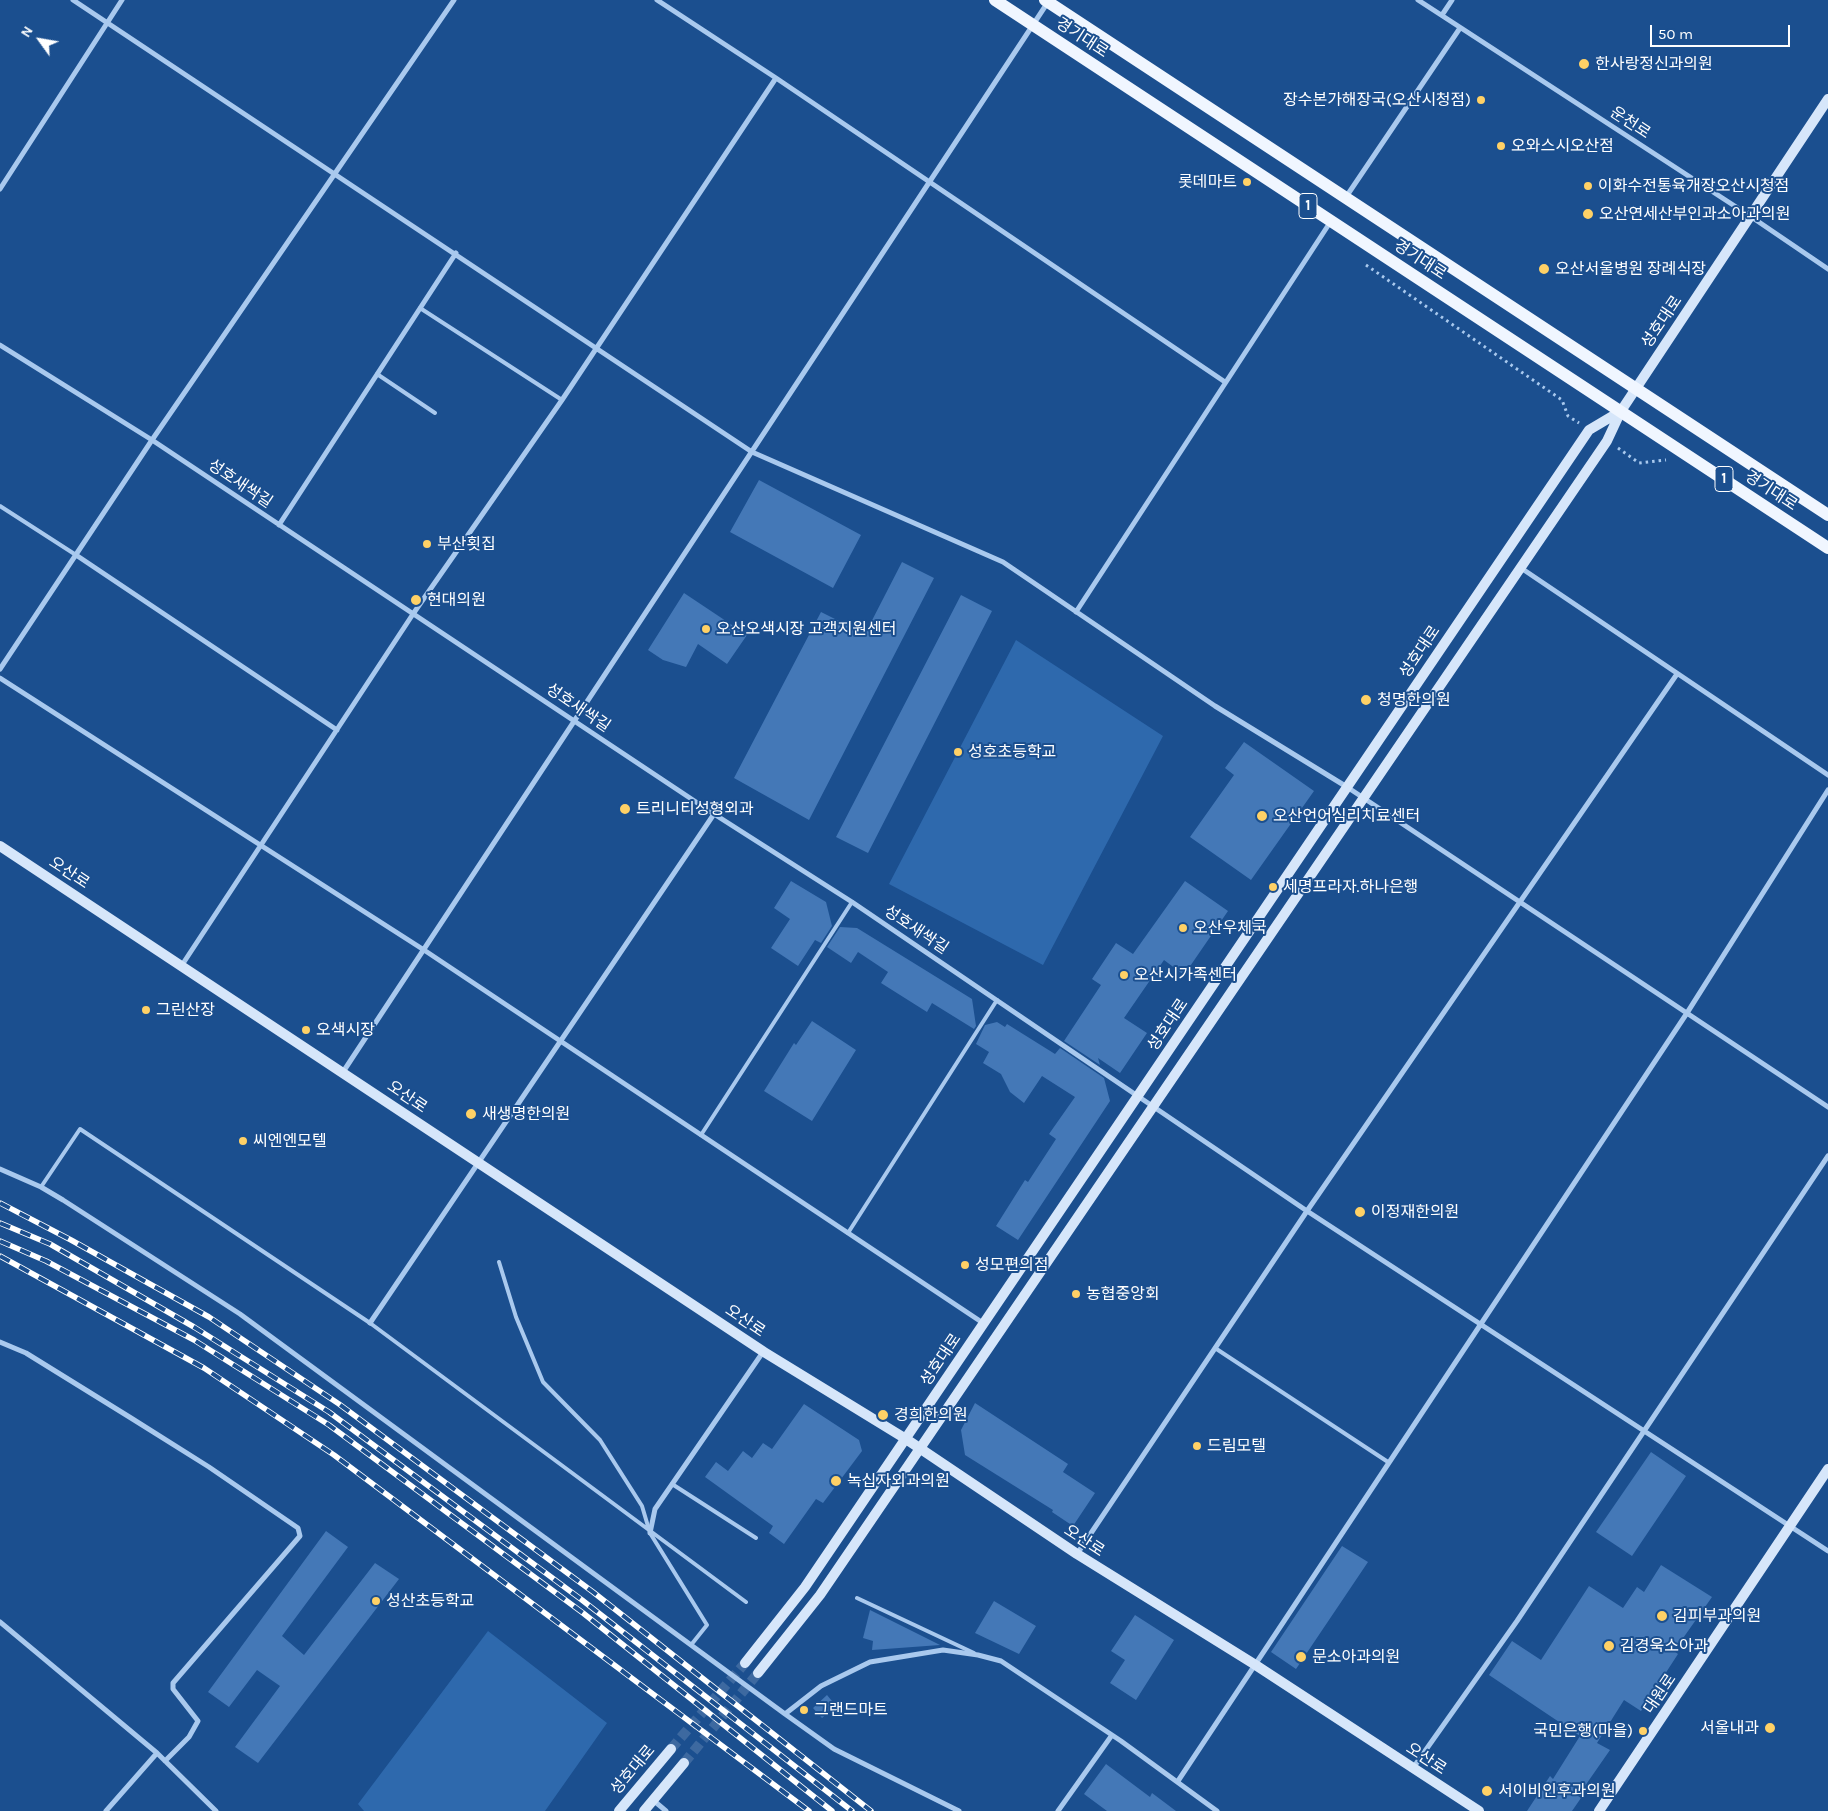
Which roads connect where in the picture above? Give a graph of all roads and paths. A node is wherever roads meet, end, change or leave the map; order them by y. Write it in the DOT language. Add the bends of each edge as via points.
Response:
graph roads {
  1 [pos="73,0"];
  2 [pos="122,0"];
  3 [pos="454,0"];
  4 [pos="658,0"];
  5 [pos="995,0"];
  6 [pos="1418,0"];
  7 [pos="1452,0"];
  8 [pos="1046,1"];
  9 [pos="1442,16"];
  10 [pos="107,22"];
  11 [pos="1033,25"];
  12 [pos="1460,28"];
  13 [pos="776,78"];
  14 [pos="1828,99"];
  15 [pos="336,174"];
  16 [pos="930,182"];
  17 [pos="0,189"];
  18 [pos="1345,198"];
  19 [pos="1750,216"];
  20 [pos="1331,220"];
  21 [pos="456,253"];
  22 [pos="1828,269"];
  23 [pos="420,308"];
  24 [pos="0,345"];
  25 [pos="597,348"];
  26 [pos="377,374"];
  27 [pos="1225,382"];
  28 [pos="1635,389"];
  29 [pos="562,400"];
  30 [pos="1620,411"];
  31 [pos="435,413"];
  32 [pos="152,440"];
  33 [pos="1607,441"];
  34 [pos="752,452"];
  35 [pos="1639,463"];
  36 [pos="0,506"];
  37 [pos="1828,515"];
  38 [pos="278,525"];
  39 [pos="1828,548"];
  40 [pos="76,555"];
  41 [pos="1521,568"];
  42 [pos="1076,612"];
  43 [pos="413,614"];
  44 [pos="0,669"];
  45 [pos="1677,674"];
  46 [pos="0,678"];
  47 [pos="575,721"];
  48 [pos="337,730"];
  49 [pos="1828,775"];
  50 [pos="1347,787"];
  51 [pos="1828,790"];
  52 [pos="1364,798"];
  53 [pos="714,814"];
  54 [pos="261,845"];
  55 [pos="0,846"];
  56 [pos="852,902"];
  57 [pos="1522,902"];
  58 [pos="424,950"];
  59 [pos="182,965"];
  60 [pos="997,1000"];
  61 [pos="1687,1013"];
  62 [pos="560,1041"];
  63 [pos="344,1072"];
  64 [pos="1138,1095"];
  65 [pos="1154,1106"];
  66 [pos="1828,1106"];
  67 [pos="701,1135"];
  68 [pos="1828,1156"];
  69 [pos="478,1162"];
  70 [pos="0,1169"];
  71 [pos="41,1187"];
  72 [pos="1308,1211"];
  73 [pos="848,1233"];
  74 [pos="499,1262"];
  75 [pos="370,1323"];
  76 [pos="984,1323"];
  77 [pos="1480,1323"];
  78 [pos="0,1342"];
  79 [pos="1215,1348"];
  80 [pos="764,1352"];
  81 [pos="1645,1432"];
  82 [pos="906,1439"];
  83 [pos="920,1448"];
  84 [pos="1388,1462"];
  85 [pos="1828,1469"];
  86 [pos="672,1484"];
  87 [pos="1790,1527"];
  88 [pos="650,1532"];
  89 [pos="756,1538"];
  90 [pos="1828,1551"];
  91 [pos="1077,1554"];
  92 [pos="857,1598"];
  93 [pos="746,1602"];
  94 [pos="0,1622"];
  95 [pos="691,1645"];
  96 [pos="978,1655"];
  97 [pos="745,1663"];
  98 [pos="1254,1664"];
  99 [pos="758,1673"];
  100 [pos="785,1714"];
  101 [pos="1112,1735"];
  102 [pos="671,1749"];
  103 [pos="157,1753"];
  104 [pos="165,1761"];
  105 [pos="684,1762"];
  106 [pos="1413,1768"];
  107 [pos="1178,1782"];
  108 [pos="652,1800"];
  109 [pos="106,1811"];
  110 [pos="216,1811"];
  111 [pos="619,1811"];
  112 [pos="644,1811"];
  113 [pos="666,1811"];
  114 [pos="959,1811"];
  115 [pos="1058,1811"];
  116 [pos="1217,1811"];
  117 [pos="1479,1811"];
  118 [pos="1599,1811"];
  1 -- 10 [label="street"];
  2 -- 10 [label="street"];
  3 -- 15 [label="street"];
  4 -- 13 [label="street"];
  5 -- 11 [label="main road, 경기대로 / 1"];
  6 -- 9 [label="street, 운천로"];
  7 -- 9 [label="street"];
  8 -- 11 [label="street"];
  8 -- 18 [label="main road, 경기대로 / 1"];
  9 -- 12 [label="street, 운천로"];
  10 -- 15 [label="street"];
  10 -- 17 [label="street"];
  11 -- 16 [label="street"];
  11 -- 20 [label="main road, 경기대로 / 1"];
  12 -- 18 [label="street"];
  12 -- 19 [label="street, 운천로"];
  13 -- 16 [label="street"];
  13 -- 25 [label="street"];
  14 -- 19 [label="main road, 성호대로"];
  15 -- 21 [label="street"];
  15 -- 32 [label="street"];
  16 -- 27 [label="street"];
  16 -- 34 [label="street"];
  18 -- 28 [label="main road, 경기대로 / 1"];
  19 -- 22 [label="street, 운천로"];
  19 -- 28 [label="main road, 성호대로"];
  20 -- 27 [label="street"];
  20 -- 30 [label="main road, 경기대로 / 1"];
  21 -- 23 [label="street"];
  21 -- 25 [label="street"];
  23 -- 26 [label="street"];
  23 -- 29 [label="lane"];
  24 -- 32 [label="street, 성호새싹길"];
  25 -- 29 [label="street"];
  25 -- 34 [label="street"];
  26 -- 31 [label="lane"];
  26 -- 38 [label="street"];
  27 -- 42 [label="street"];
  28 -- 30 [label="main road, 성호대로"];
  28 -- 37 [label="main road, 경기대로 / 1"];
  29 -- 43 [label="street"];
  30 -- 33 [label="main road, 성호대로"];
  30 -- 39 [label="main road, 경기대로 / 1"];
  30 -- 50 [label="main road, 성호대로" via="1589,430"];
  32 -- 38 [label="street, 성호새싹길"];
  32 -- 40 [label="street"];
  33 -- 35 [label="path"];
  33 -- 41 [label="main road, 성호대로"];
  34 -- 42 [label="street" via="1003,562"];
  34 -- 47 [label="street"];
  36 -- 40 [label="lane"];
  38 -- 43 [label="street, 성호새싹길"];
  40 -- 44 [label="street"];
  40 -- 48 [label="street"];
  41 -- 45 [label="street"];
  41 -- 52 [label="main road, 성호대로"];
  42 -- 50 [label="street" via="1215,706"];
  43 -- 47 [label="street, 성호새싹길"];
  43 -- 48 [label="street"];
  45 -- 49 [label="street"];
  45 -- 57 [label="street"];
  46 -- 54 [label="street"];
  47 -- 53 [label="street, 성호새싹길"];
  47 -- 58 [label="street"];
  48 -- 54 [label="street"];
  50 -- 52 [label="street"];
  50 -- 64 [label="main road, 성호대로"];
  51 -- 61 [label="street"];
  52 -- 57 [label="street"];
  52 -- 65 [label="main road, 성호대로"];
  53 -- 56 [label="street, 성호새싹길"];
  53 -- 62 [label="street"];
  54 -- 58 [label="street"];
  54 -- 59 [label="street"];
  55 -- 59 [label="main road, 오산로"];
  56 -- 60 [label="street, 성호새싹길"];
  56 -- 67 [label="lane"];
  57 -- 61 [label="street"];
  57 -- 72 [label="street"];
  58 -- 62 [label="street"];
  58 -- 63 [label="street"];
  59 -- 63 [label="main road, 오산로"];
  60 -- 64 [label="street, 성호새싹길"];
  60 -- 73 [label="lane"];
  61 -- 66 [label="street"];
  61 -- 77 [label="street"];
  62 -- 67 [label="street"];
  62 -- 69 [label="street"];
  63 -- 69 [label="main road, 오산로"];
  64 -- 65 [label="street, 성호새싹길"];
  64 -- 76 [label="main road, 성호대로"];
  65 -- 72 [label="street, 성호새싹길"];
  65 -- 83 [label="main road, 성호대로"];
  67 -- 73 [label="street"];
  68 -- 81 [label="street"];
  69 -- 75 [label="street"];
  69 -- 80 [label="main road, 오산로"];
  70 -- 71 [label="street"];
  71 -- 75 [label="lane" via="80,1129"];
  71 -- 95 [label="street" via="240,1314"];
  72 -- 77 [label="street, 성호새싹길"];
  72 -- 79 [label="street"];
  73 -- 76 [label="street"];
  74 -- 88 [label="lane" via="516,1316 543,1382 600,1440 642,1506"];
  75 -- 88 [label="lane"];
  76 -- 82 [label="main road, 성호대로"];
  77 -- 81 [label="street, 성호새싹길"];
  77 -- 84 [label="street"];
  78 -- 104 [label="street" via="26,1353 131,1418 298,1528 300,1536 173,1683 173,1689 198,1721 189,1737"];
  79 -- 84 [label="lane"];
  79 -- 91 [label="street"];
  80 -- 82 [label="main road, 오산로"];
  80 -- 86 [label="street"];
  81 -- 87 [label="street, 성호새싹길"];
  81 -- 106 [label="street" via="1517,1622"];
  82 -- 83 [label="main road, 오산로"];
  82 -- 97 [label="main road, 성호대로" via="805,1587"];
  83 -- 91 [label="main road, 오산로"];
  83 -- 99 [label="main road, 성호대로" via="820,1595"];
  84 -- 98 [label="street"];
  85 -- 87 [label="main road, 대원로"];
  86 -- 88 [label="street" via="655,1509"];
  86 -- 89 [label="lane"];
  87 -- 90 [label="street, 성호새싹길"];
  87 -- 118 [label="main road, 대원로"];
  88 -- 93 [label="lane"];
  88 -- 95 [label="lane" via="706,1625"];
  91 -- 98 [label="main road, 오산로"];
  92 -- 96 [label="lane"];
  94 -- 103 [label="street"];
  95 -- 100 [label="street"];
  96 -- 100 [label="street" via="943,1650 870,1662 821,1686"];
  96 -- 101 [label="street" via="1001,1661"];
  98 -- 106 [label="main road, 오산로"];
  98 -- 107 [label="street"];
  100 -- 114 [label="street" via="834,1749"];
  101 -- 107 [label="street"];
  101 -- 115 [label="street"];
  102 -- 111 [label="main road, 성호대로"];
  103 -- 104 [label="street"];
  103 -- 109 [label="street"];
  104 -- 110 [label="street"];
  105 -- 108 [label="main road"];
  106 -- 117 [label="main road, 오산로"];
  107 -- 116 [label="street"];
  108 -- 112 [label="main road"];
  108 -- 113 [label="street"];
}
